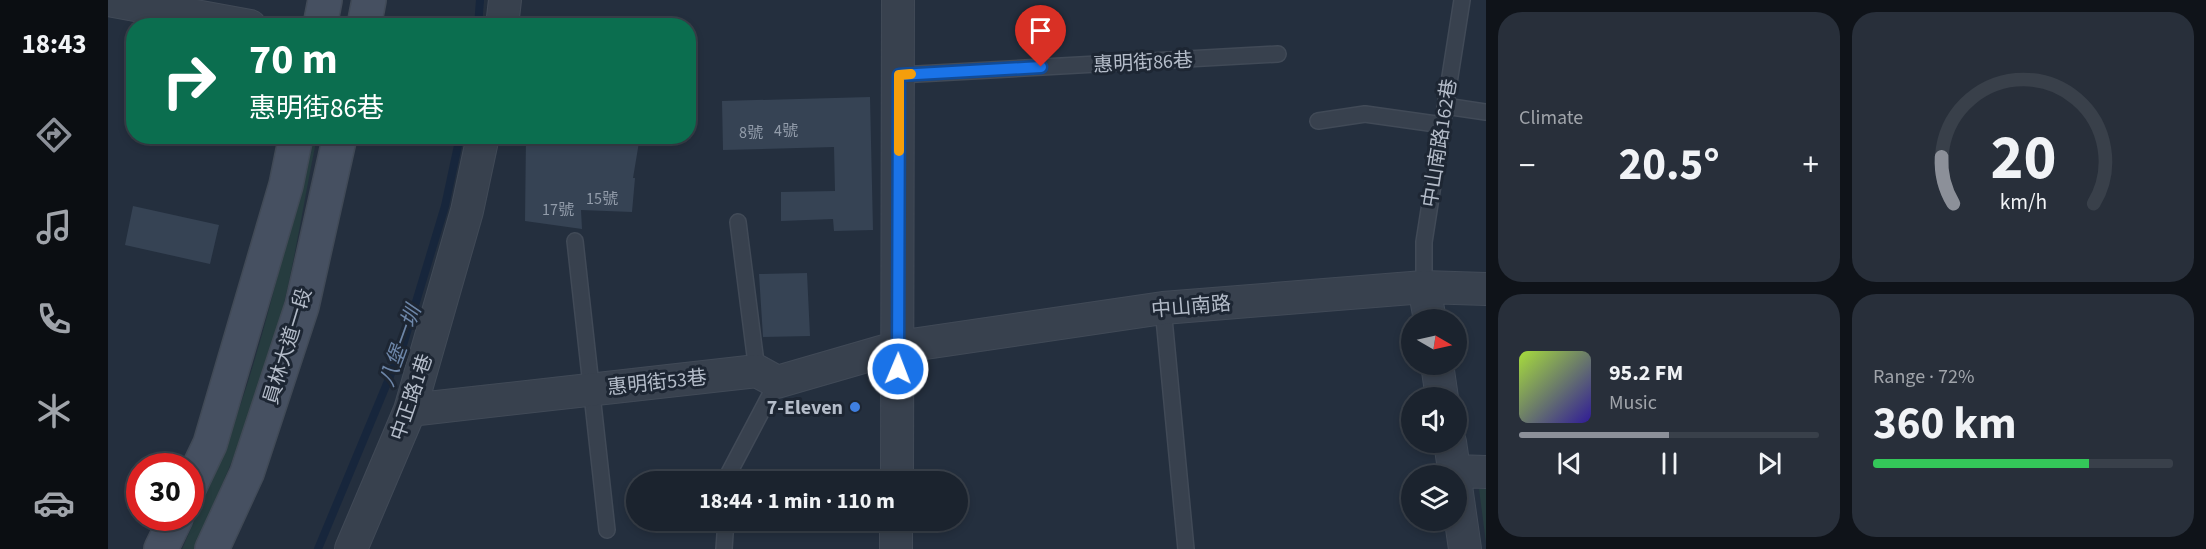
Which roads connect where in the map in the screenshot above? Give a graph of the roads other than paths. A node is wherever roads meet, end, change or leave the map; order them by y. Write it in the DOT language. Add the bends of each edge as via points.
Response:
graph roads {
  1 [pos="108,0"];
  2 [pos="325,0"];
  3 [pos="369,0"];
  4 [pos="505,0"];
  5 [pos="898,0"];
  6 [pos="1462,0"];
  7 [pos="206,18"];
  8 [pos="322,18"];
  9 [pos="366,18"];
  10 [pos="503,18"];
  11 [pos="1278,54"];
  12 [pos="899,75"];
  13 [pos="1445,106"];
  14 [pos="1486,112"];
  15 [pos="1318,121"];
  16 [pos="1443,125"];
  17 [pos="294,144"];
  18 [pos="338,144"];
  19 [pos="481,144"];
  20 [pos="738,222"];
  21 [pos="575,241"];
  22 [pos="1424,287"];
  23 [pos="1486,289"];
  24 [pos="1163,308"];
  25 [pos="1428,309"];
  26 [pos="898,347"];
  27 [pos="767,376"];
  28 [pos="592,389"];
  29 [pos="410,410"];
  30 [pos="204,453"];
  31 [pos="1467,470"];
  32 [pos="729,471"];
  33 [pos="897,471"];
  34 [pos="1486,472"];
  35 [pos="607,530"];
  36 [pos="170,531"];
  37 [pos="725,531"];
  38 [pos="896,531"];
  39 [pos="1463,531"];
  40 [pos="161,549"];
  41 [pos="212,549"];
  42 [pos="351,549"];
  43 [pos="724,549"];
  44 [pos="896,549"];
  45 [pos="1186,549"];
  46 [pos="1465,549"];
  1 -- 7 [label="street"];
  2 -- 8 [label="main road"];
  3 -- 9 [label="main road"];
  4 -- 10 [label="street"];
  5 -- 12 [label="street"];
  6 -- 13 [label="lane, 中山南路162巷"];
  11 -- 12 [label="lane, 惠明街86巷"];
  12 -- 26 [label="street"];
  13 -- 14 [label="lane"];
  13 -- 16 [label="lane, 中山南路162巷"];
  15 -- 16 [label="lane" via="1365,114"];
  16 -- 22 [label="lane, 中山南路162巷" via="1424,242"];
  17 -- 30 [label="main road" via="286,185"];
  18 -- 41 [label="main road, 員林大道一段" via="302,306 247,473"];
  19 -- 29 [label="street, 中正路1巷" via="467,211"];
  20 -- 27 [label="lane"];
  21 -- 28 [label="lane"];
  22 -- 23 [label="street, 中山南路"];
  22 -- 24 [label="street, 中山南路"];
  22 -- 25 [label="street"];
  24 -- 26 [label="street, 中山南路"];
  24 -- 45 [label="lane"];
  26 -- 27 [label="street, 惠明街53巷"];
  26 -- 33 [label="street"];
  27 -- 28 [label="street, 惠明街53巷"];
  27 -- 32 [label="lane"];
  28 -- 29 [label="street, 惠明街53巷"];
  28 -- 35 [label="lane"];
  29 -- 42 [label="street, 中正路1巷"];
  31 -- 34 [label="street"];
  36 -- 40 [label="main road"];
  37 -- 43 [label="lane"];
  38 -- 44 [label="street"];
  39 -- 46 [label="street"];
}
